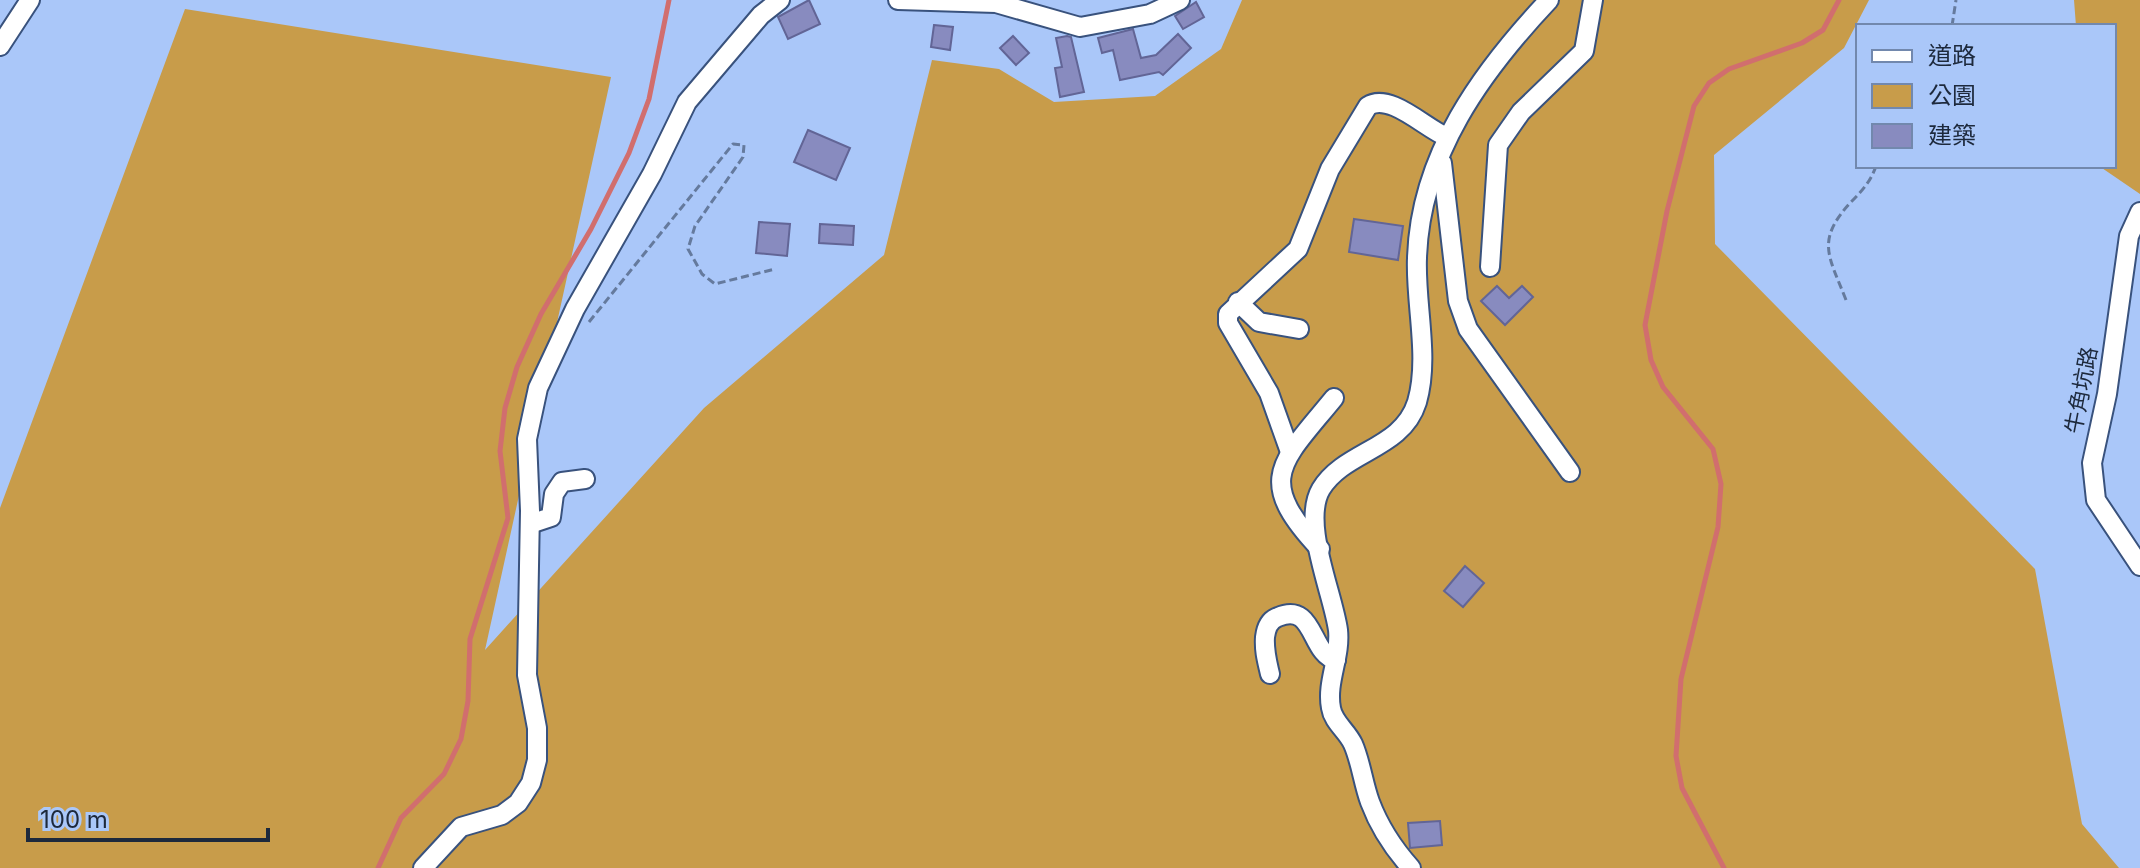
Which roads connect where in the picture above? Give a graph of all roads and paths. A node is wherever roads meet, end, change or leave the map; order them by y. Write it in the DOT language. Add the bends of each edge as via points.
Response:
graph roads {
  1 [pos="30,0"];
  2 [pos="780,0"];
  3 [pos="898,0"];
  4 [pos="1180,0"];
  5 [pos="1549,0"];
  6 [pos="1593,0"];
  7 [pos="1956,0"];
  8 [pos="1952,24"];
  9 [pos="0,46"];
  10 [pos="1447,137"];
  11 [pos="1441,156"];
  12 [pos="1875,168"];
  13 [pos="2140,212"];
  14 [pos="1490,267"];
  15 [pos="775,269"];
  16 [pos="1846,300"];
  17 [pos="1238,302"];
  18 [pos="589,322"];
  19 [pos="1299,329"];
  20 [pos="1334,398"];
  21 [pos="1290,452"];
  22 [pos="1570,472"];
  23 [pos="585,479"];
  24 [pos="530,524"];
  25 [pos="1320,549"];
  26 [pos="2140,566"];
  27 [pos="1336,660"];
  28 [pos="1270,674"];
  29 [pos="423,868"];
  30 [pos="1411,868"];
  1 -- 9 [label="street"];
  2 -- 24 [label="street" via="687,102 562,334 538,388 527,439"];
  3 -- 4 [label="street" via="996,3 1080,27 1150,14"];
  5 -- 10 [label="street" via="1467,99"];
  6 -- 14 [label="street" via="1584,51 1521,112 1498,145"];
  7 -- 8 [label="path"];
  10 -- 11 [label="street"];
  10 -- 17 [label="street" via="1388,103 1368,106 1330,169 1298,249"];
  11 -- 22 [label="street" via="1458,301 1468,329"];
  11 -- 25 [label="street" via="1424,208 1417,256 1417,401 1406,425 1392,439 1345,466 1323,486 1314,510"];
  12 -- 16 [label="path" via="1867,186 1828,232 1829,255"];
  13 -- 26 [label="street, 牛角坑路" via="2129,236 2092,482 2096,500"];
  15 -- 18 [label="path" via="715,284 702,274 688,249 695,226 746,151 739,142 727,150"];
  17 -- 19 [label="street" via="1259,322"];
  17 -- 21 [label="street" via="1228,323 1269,393"];
  20 -- 21 [label="street"];
  21 -- 25 [label="street" via="1282,476 1283,503"];
  23 -- 24 [label="street" via="562,482 554,494 551,517"];
  24 -- 29 [label="street" via="527,675 537,728 531,783 502,815 461,827"];
  25 -- 27 [label="street" via="1338,628"];
  27 -- 28 [label="street" via="1324,653 1301,617 1278,617 1266,629"];
  27 -- 30 [label="street" via="1330,692 1334,717 1352,740 1371,805"];
}
